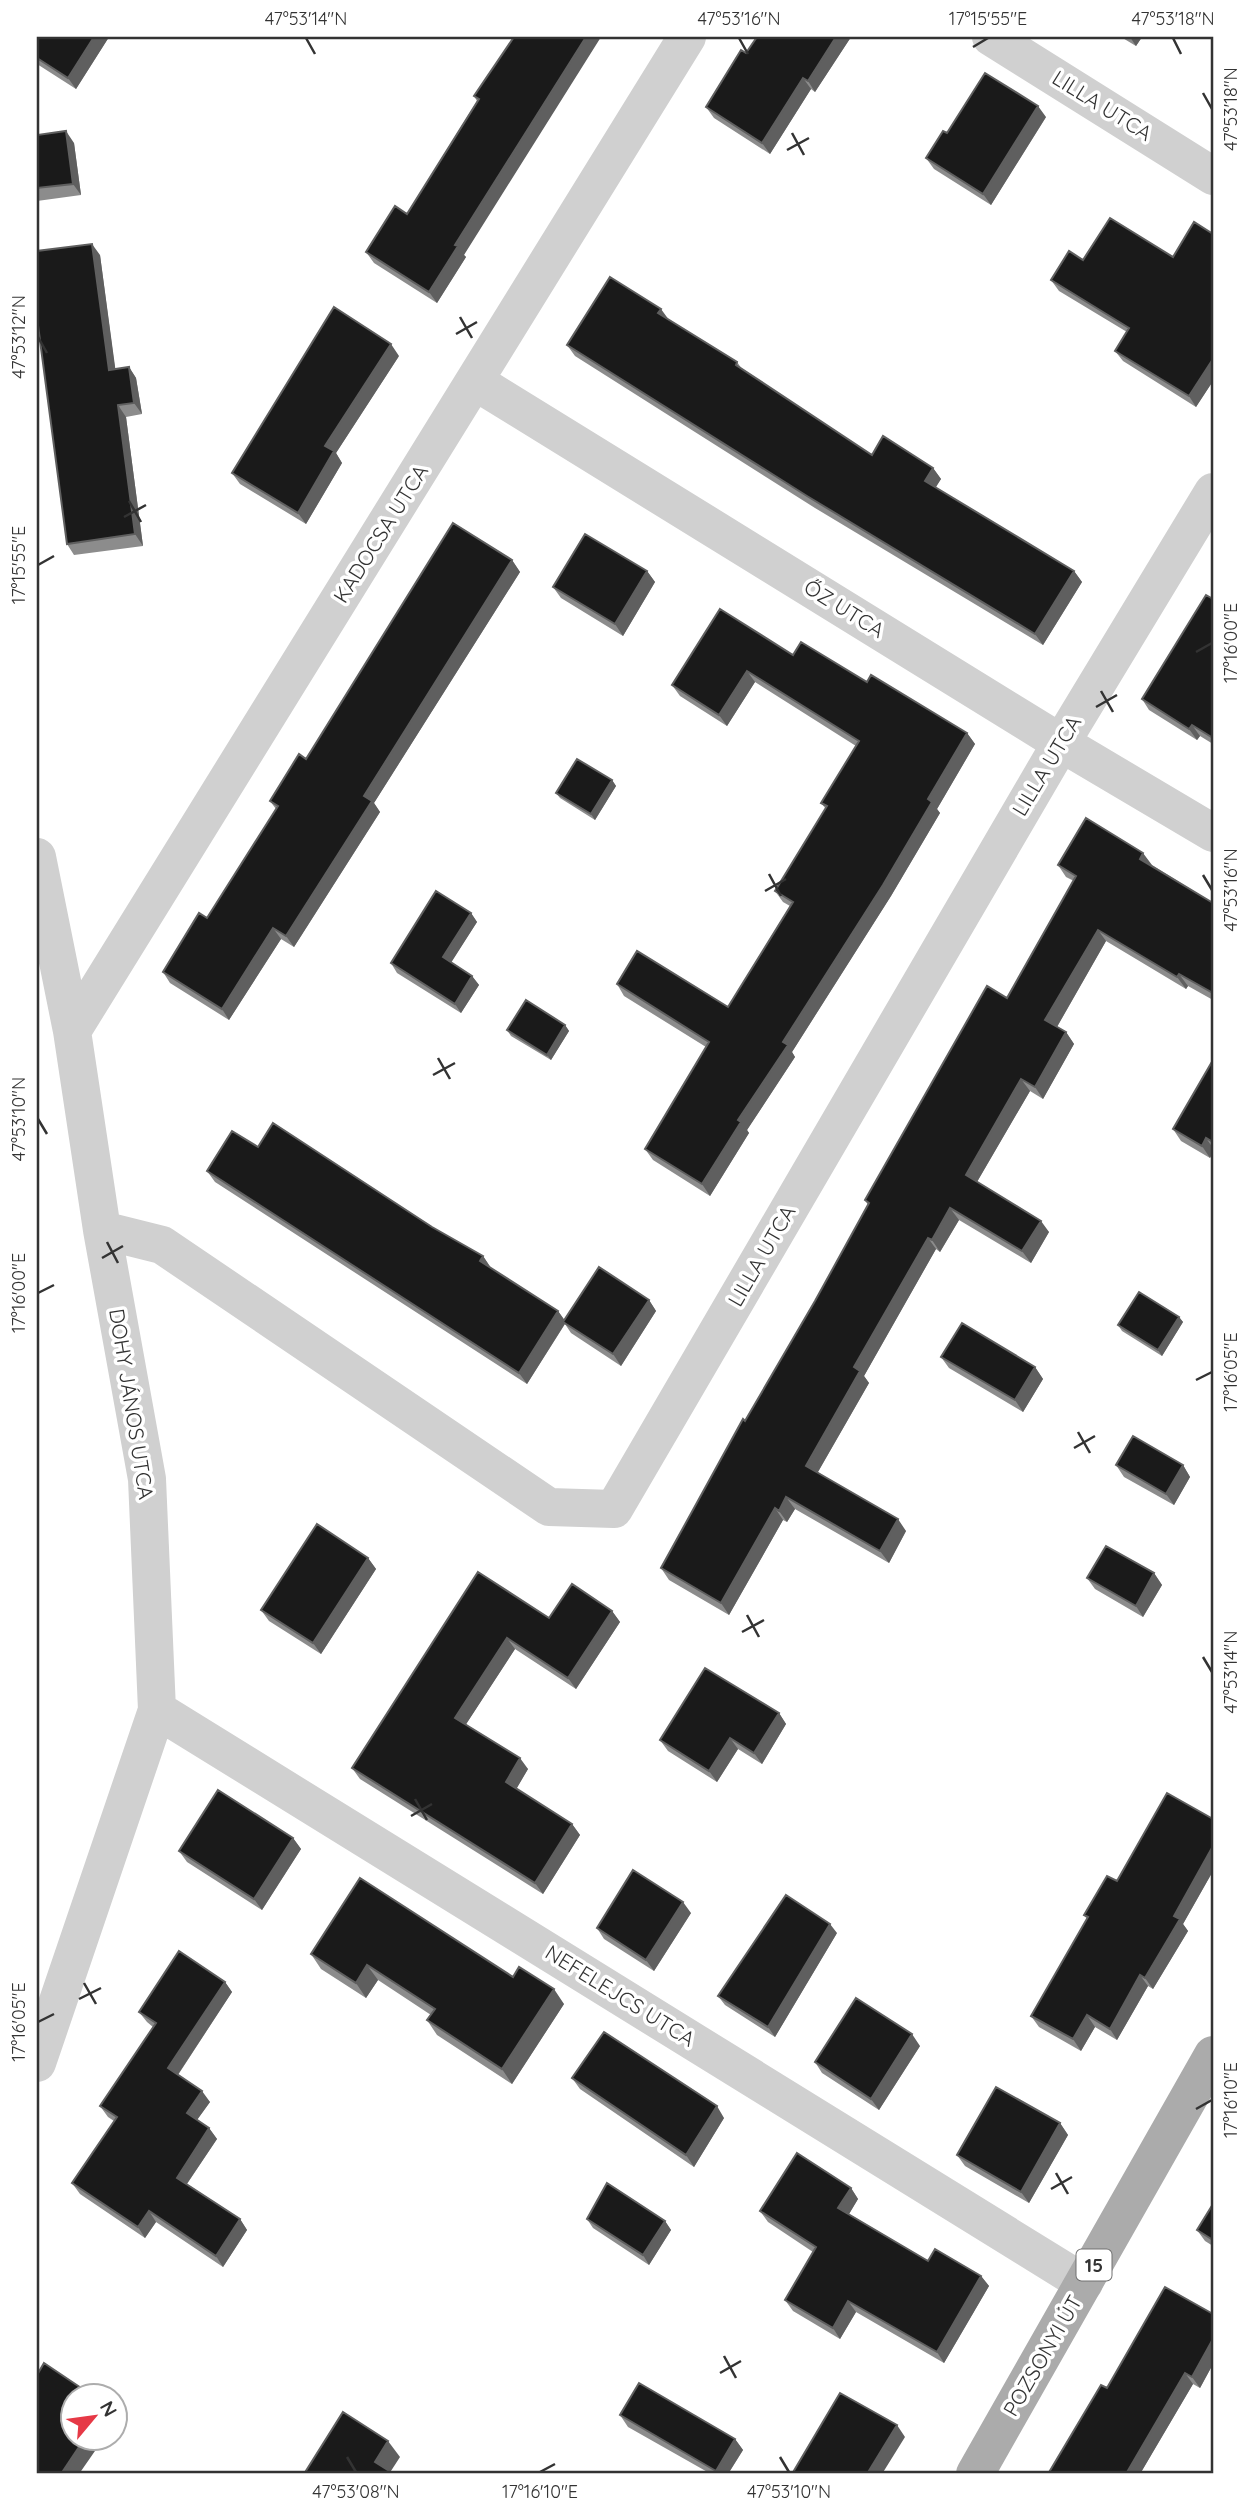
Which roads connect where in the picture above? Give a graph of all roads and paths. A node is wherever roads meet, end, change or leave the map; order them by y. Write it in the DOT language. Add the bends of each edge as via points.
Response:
graph roads {
  1 [pos="687,37"];
  2 [pos="991,37"];
  3 [pos="1213,176"];
  4 [pos="476,382"];
  5 [pos="1213,492"];
  6 [pos="1060,743"];
  7 [pos="1213,834"];
  8 [pos="37,857"];
  9 [pos="72,1031"];
  10 [pos="102,1230"];
  11 [pos="157,1710"];
  12 [pos="1213,2055"];
  13 [pos="37,2063"];
  14 [pos="1084,2283"];
  15 [pos="975,2474"];
  1 -- 4 [label="street, KADOCSA UTCA"];
  2 -- 3 [label="street, LILLA UTCA"];
  4 -- 6 [label="street, ŐZ UTCA"];
  4 -- 9 [label="street, KADOCSA UTCA"];
  5 -- 6 [label="street, LILLA UTCA"];
  6 -- 7 [label="street, ŐZ UTCA"];
  6 -- 10 [label="street, LILLA UTCA" via="614,1509 549,1507 162,1245"];
  8 -- 9 [label="street, DOHY JÁNOS UTCA"];
  9 -- 10 [label="street, DOHY JÁNOS UTCA"];
  10 -- 11 [label="street, DOHY JÁNOS UTCA" via="147,1479"];
  11 -- 13 [label="street, DOHY JÁNOS UTCA"];
  11 -- 14 [label="street, NEFELEJCS UTCA"];
  12 -- 14 [label="main road, POZSONYI ÚT / 15"];
  14 -- 15 [label="main road, POZSONYI ÚT / 15"];
}
